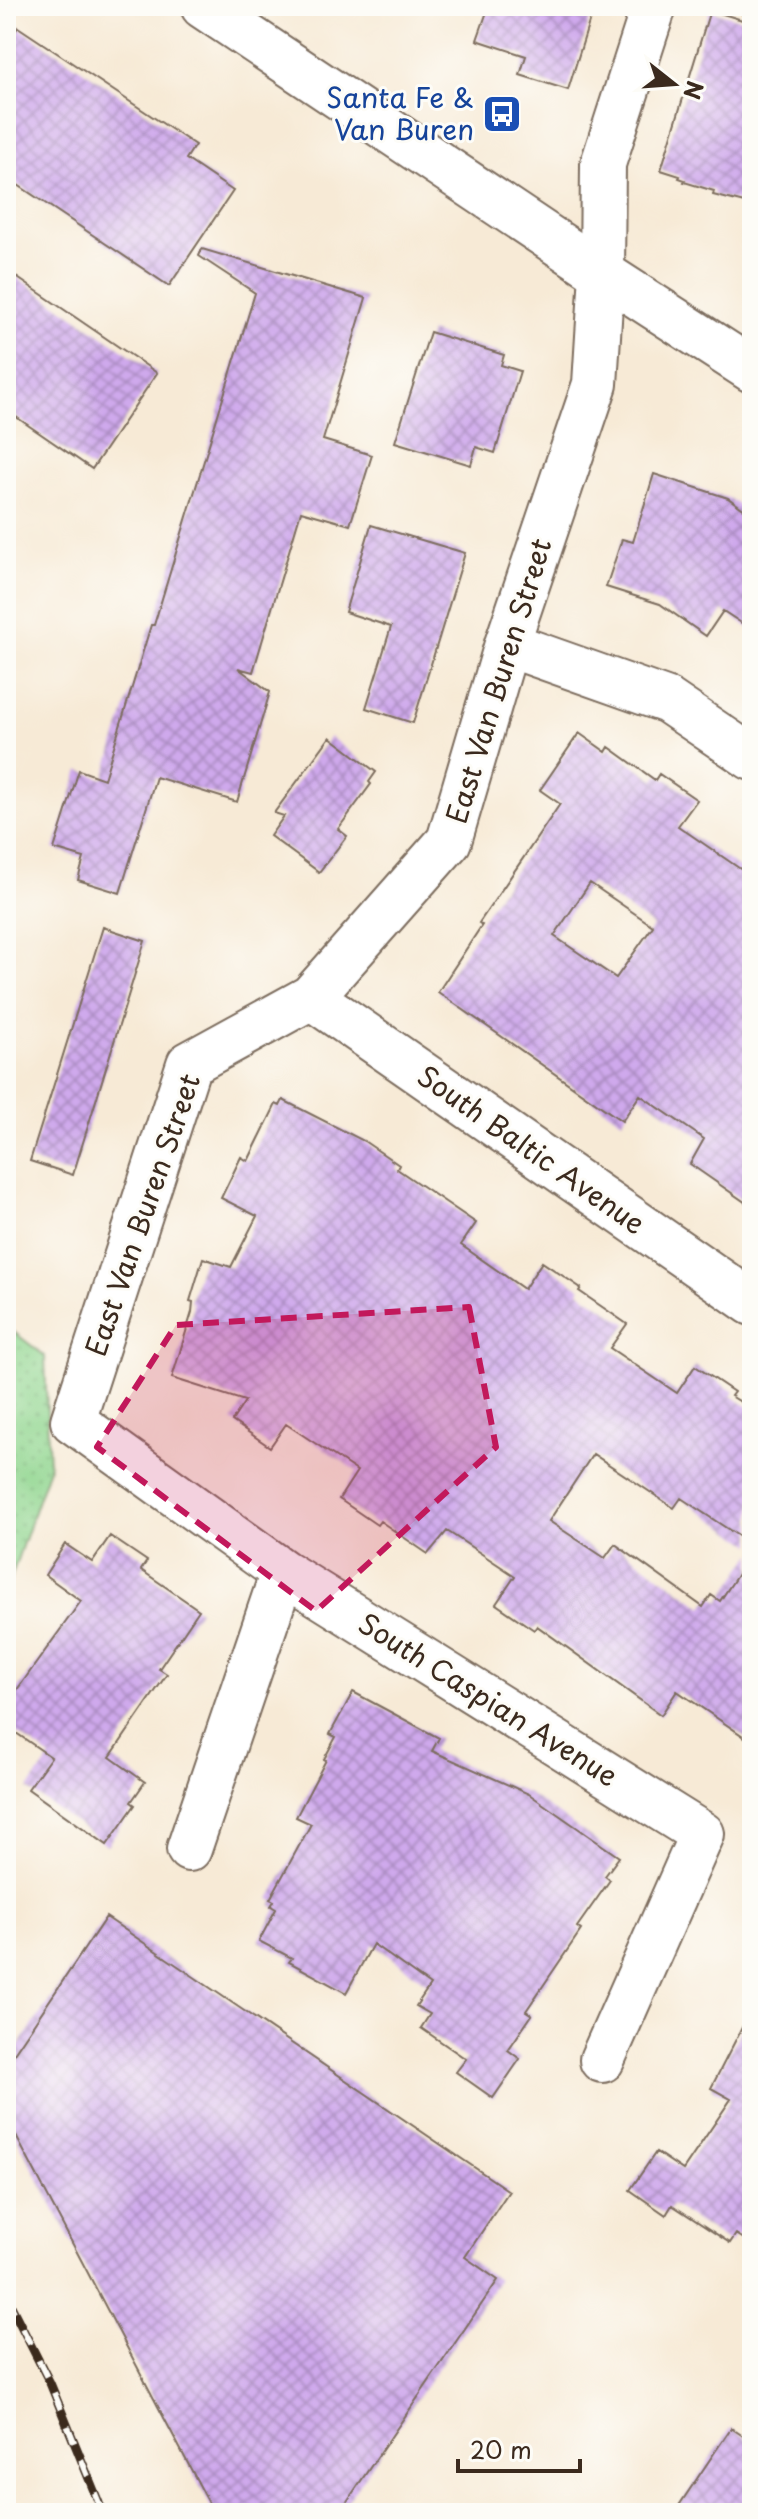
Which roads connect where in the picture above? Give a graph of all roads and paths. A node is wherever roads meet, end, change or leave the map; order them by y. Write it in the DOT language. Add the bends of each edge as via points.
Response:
graph roads {
  1 [pos="203,6"];
  2 [pos="654,6"];
  3 [pos="602,273"];
  4 [pos="752,370"];
  5 [pos="507,644"];
  6 [pos="752,758"];
  7 [pos="311,997"];
  8 [pos="752,1303"];
  9 [pos="73,1421"];
  10 [pos="283,1572"];
  11 [pos="189,1849"];
  12 [pos="602,2060"];
  1 -- 3 [label="street"];
  2 -- 3 [label="street, East Van Buren Street" via="603,164"];
  3 -- 4 [label="street"];
  3 -- 5 [label="street, East Van Buren Street" via="595,384"];
  5 -- 6 [label="street" via="668,701"];
  5 -- 7 [label="street, East Van Buren Street" via="449,841"];
  7 -- 8 [label="street, South Baltic Avenue"];
  7 -- 9 [label="street, East Van Buren Street" via="189,1064"];
  9 -- 10 [label="street, South Caspian Avenue"];
  10 -- 11 [label="street"];
  10 -- 12 [label="street, South Caspian Avenue" via="702,1834"];
}
